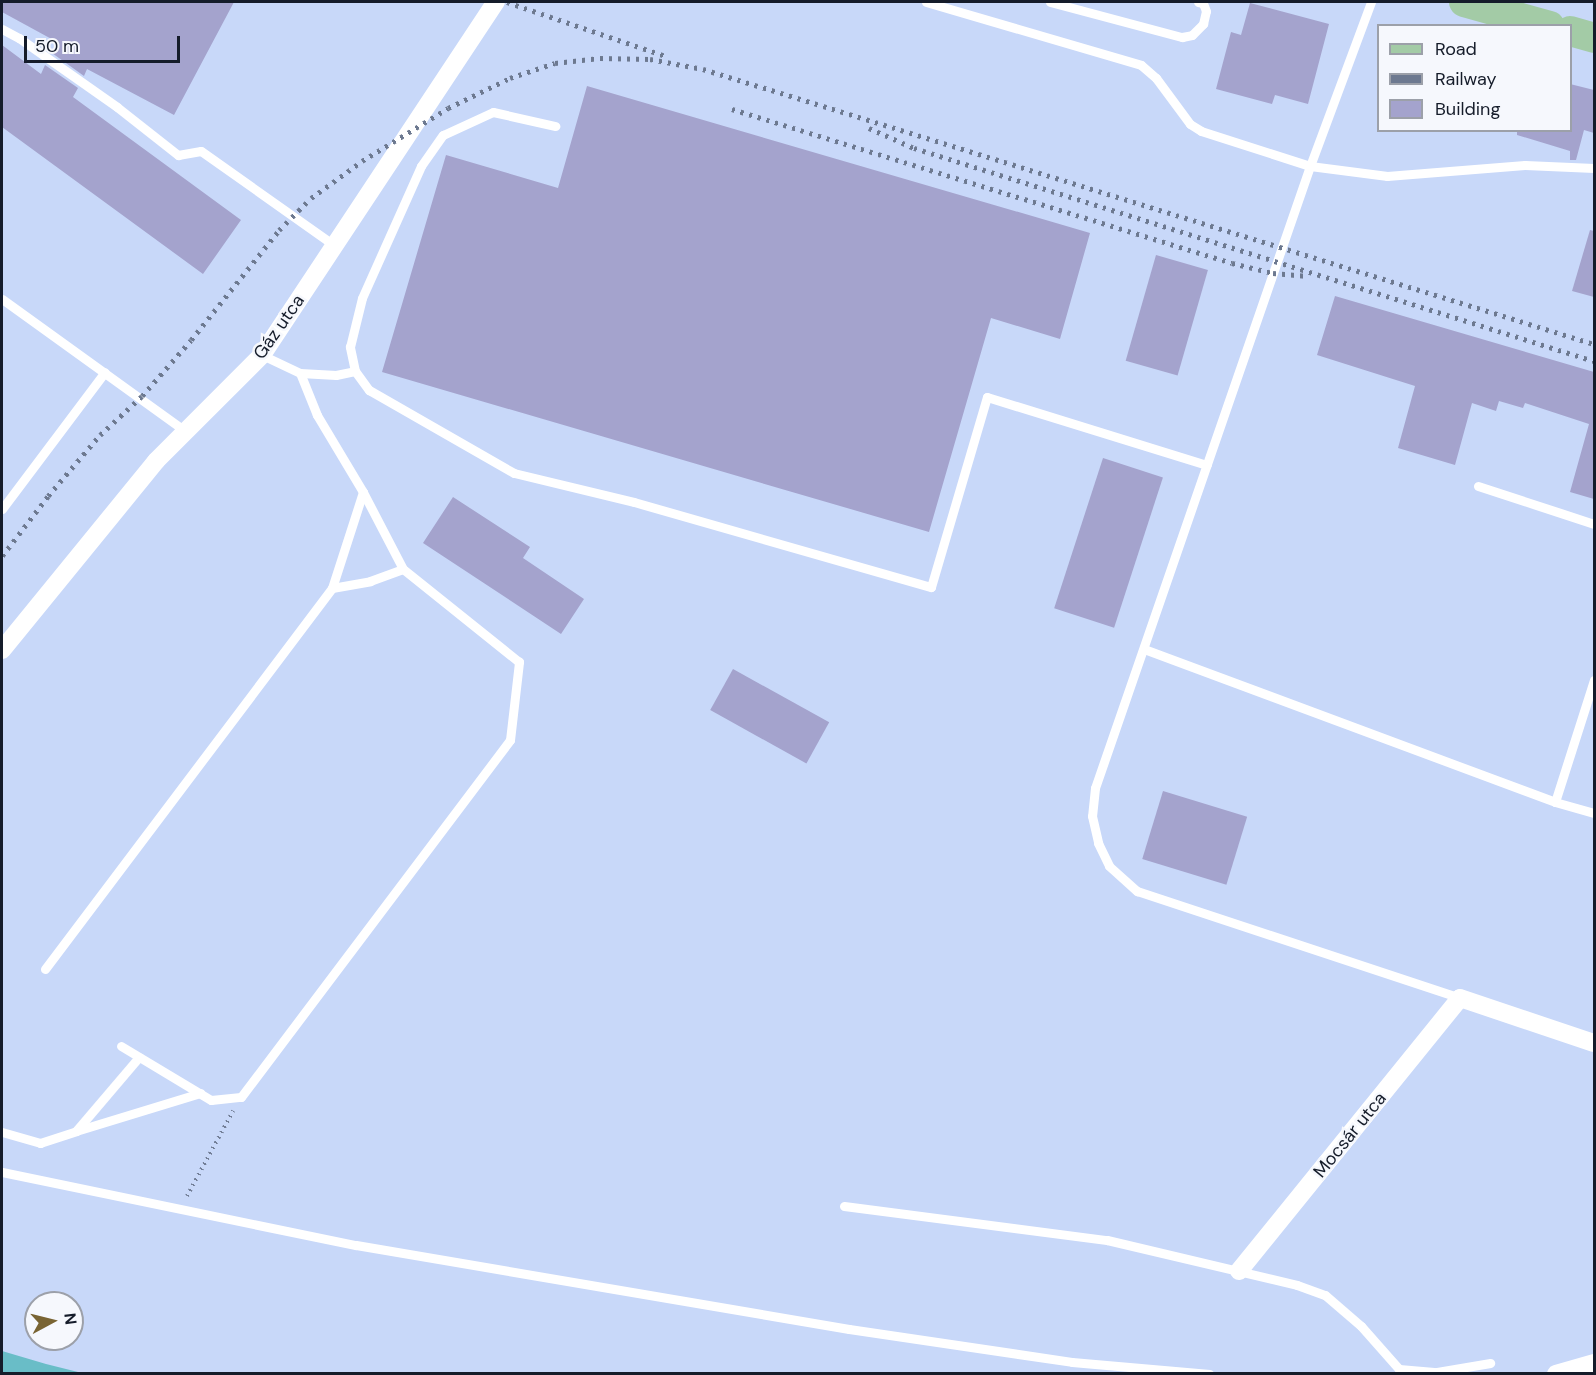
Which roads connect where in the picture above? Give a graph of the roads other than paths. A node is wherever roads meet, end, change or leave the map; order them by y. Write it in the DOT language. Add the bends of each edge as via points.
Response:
graph roads {
  1 [pos="496,2"];
  2 [pos="926,2"];
  3 [pos="1050,2"];
  4 [pos="1198,2"];
  5 [pos="1371,2"];
  6 [pos="1464,2"];
  7 [pos="1543,24"];
  8 [pos="2,29"];
  9 [pos="1572,32"];
  10 [pos="1594,38"];
  11 [pos="555,126"];
  12 [pos="1310,166"];
  13 [pos="1594,168"];
  14 [pos="335,246"];
  15 [pos="2,299"];
  16 [pos="262,355"];
  17 [pos="355,370"];
  18 [pos="105,372"];
  19 [pos="300,373"];
  20 [pos="185,432"];
  21 [pos="1207,465"];
  22 [pos="1478,486"];
  23 [pos="363,492"];
  24 [pos="2,508"];
  25 [pos="1594,524"];
  26 [pos="404,569"];
  27 [pos="332,588"];
  28 [pos="1144,649"];
  29 [pos="2,650"];
  30 [pos="1594,680"];
  31 [pos="1555,802"];
  32 [pos="1594,813"];
  33 [pos="45,969"];
  34 [pos="1460,998"];
  35 [pos="1594,1043"];
  36 [pos="121,1046"];
  37 [pos="139,1057"];
  38 [pos="200,1093"];
  39 [pos="76,1131"];
  40 [pos="2,1132"];
  41 [pos="2,1172"];
  42 [pos="844,1206"];
  43 [pos="1239,1271"];
  44 [pos="1490,1363"];
  45 [pos="1594,1363"];
  46 [pos="1209,1374"];
  47 [pos="1556,1374"];
  1 -- 14 [label="street, Gáz utca"];
  2 -- 12 [label="lane" via="1142,65 1190,124 1201,131"];
  3 -- 4 [label="lane" via="1182,37 1192,35 1203,24 1206,11 1203,3"];
  5 -- 12 [label="lane"];
  6 -- 7 [label="main road"];
  8 -- 14 [label="lane" via="109,101 178,155 201,151"];
  9 -- 10 [label="main road"];
  11 -- 17 [label="lane" via="493,112 443,135 421,166 362,298 350,347"];
  12 -- 13 [label="lane" via="1387,176 1525,165"];
  12 -- 21 [label="lane"];
  14 -- 16 [label="street, Gáz utca"];
  15 -- 18 [label="lane"];
  16 -- 19 [label="lane"];
  16 -- 20 [label="street, Gáz utca"];
  17 -- 19 [label="lane" via="336,375"];
  17 -- 21 [label="lane" via="369,390 514,473 634,502 931,587 987,397"];
  18 -- 20 [label="lane"];
  18 -- 24 [label="lane"];
  19 -- 23 [label="lane" via="317,415"];
  20 -- 29 [label="street, Gáz utca" via="156,461"];
  21 -- 28 [label="lane"];
  22 -- 25 [label="lane"];
  23 -- 26 [label="lane"];
  23 -- 27 [label="lane"];
  26 -- 27 [label="lane"];
  26 -- 38 [label="lane" via="519,662 510,740 241,1097 212,1100"];
  27 -- 33 [label="lane"];
  28 -- 31 [label="lane"];
  28 -- 34 [label="lane" via="1095,788 1092,816 1098,843 1109,866 1137,891"];
  30 -- 31 [label="lane"];
  31 -- 32 [label="lane"];
  34 -- 35 [label="street"];
  34 -- 43 [label="street, Mocsár utca"];
  36 -- 37 [label="lane"];
  37 -- 38 [label="lane"];
  37 -- 39 [label="lane"];
  38 -- 39 [label="lane"];
  39 -- 40 [label="lane" via="40,1143"];
  41 -- 46 [label="lane" via="356,1245 849,1329 1072,1362"];
  42 -- 43 [label="lane" via="1107,1240"];
  43 -- 44 [label="lane" via="1325,1295 1361,1326 1399,1369 1437,1372"];
  45 -- 47 [label="street"];
}
